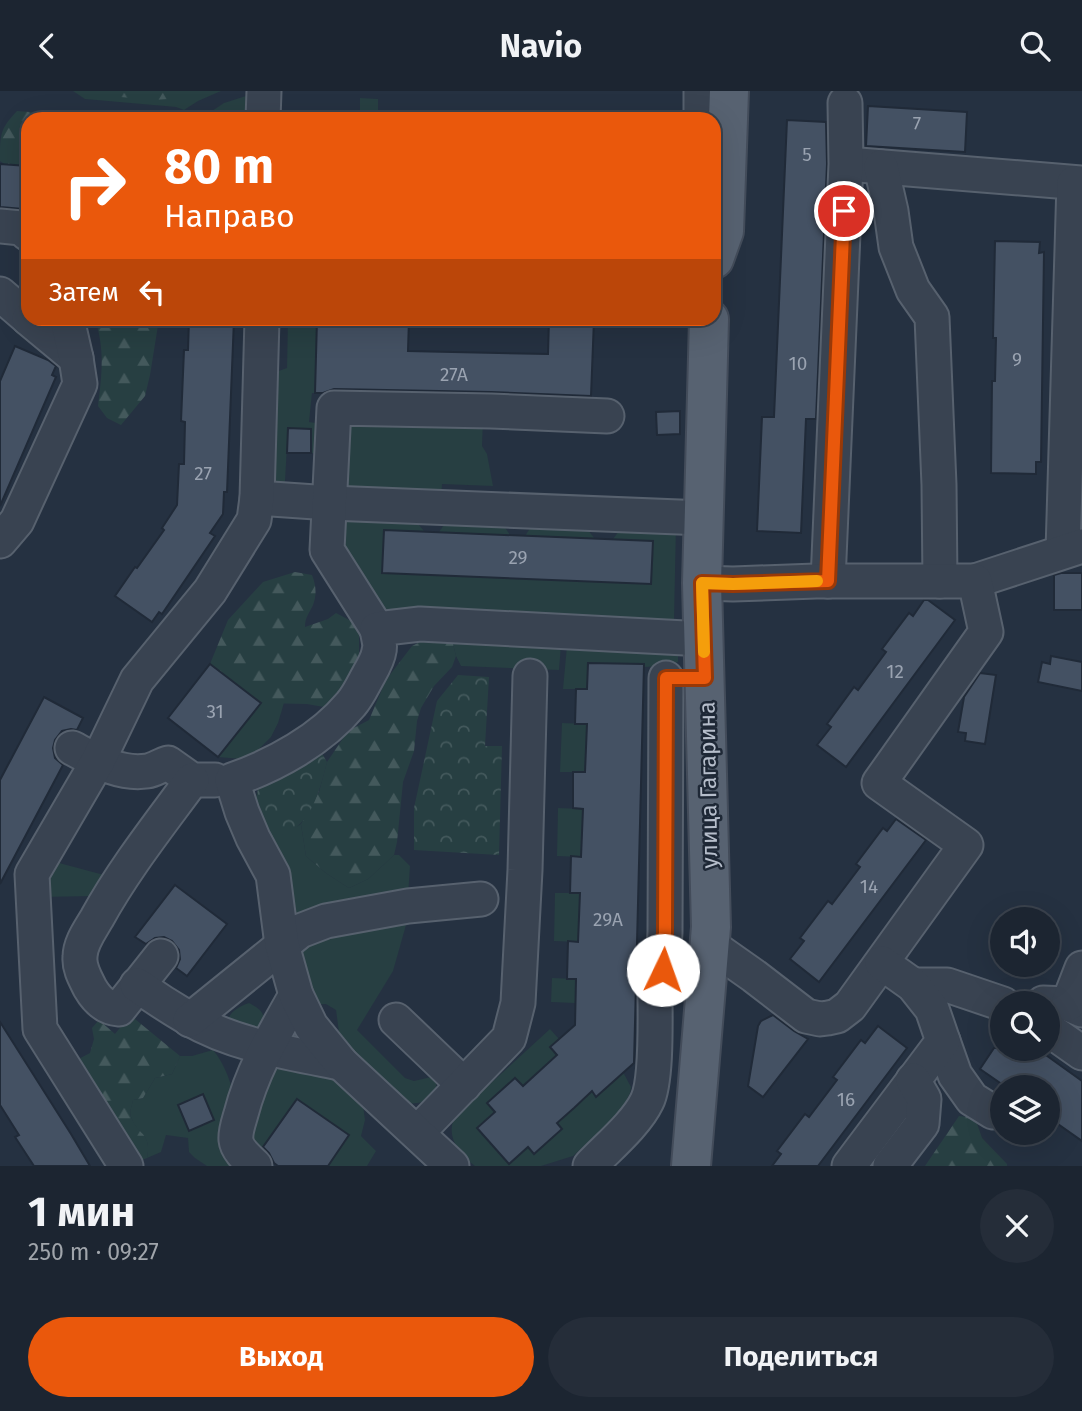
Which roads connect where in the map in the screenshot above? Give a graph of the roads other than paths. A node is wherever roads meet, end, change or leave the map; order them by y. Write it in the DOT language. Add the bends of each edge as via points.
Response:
graph roads {
  1 [pos="264,91"];
  2 [pos="701,91"];
  3 [pos="729,91"];
  4 [pos="845,103"];
  5 [pos="263,112"];
  6 [pos="701,112"];
  7 [pos="846,164"];
  8 [pos="881,167"];
  9 [pos="1078,183"];
  10 [pos="0,226"];
  11 [pos="21,228"];
  12 [pos="721,239"];
  13 [pos="0,294"];
  14 [pos="21,312"];
  15 [pos="38,326"];
  16 [pos="69,326"];
  17 [pos="259,326"];
  18 [pos="709,326"];
  19 [pos="76,358"];
  20 [pos="607,416"];
  21 [pos="247,483"];
  22 [pos="330,503"];
  23 [pos="704,518"];
  24 [pos="0,541"];
  25 [pos="1073,549"];
  26 [pos="828,581"];
  27 [pos="975,581"];
  28 [pos="940,582"];
  29 [pos="702,583"];
  30 [pos="377,629"];
  31 [pos="704,639"];
  32 [pos="530,676"];
  33 [pos="705,678"];
  34 [pos="85,754"];
  35 [pos="192,780"];
  36 [pos="232,780"];
  37 [pos="481,899"];
  38 [pos="282,945"];
  39 [pos="710,945"];
  40 [pos="161,955"];
  41 [pos="882,964"];
  42 [pos="1082,968"];
  43 [pos="138,985"];
  44 [pos="913,985"];
  45 [pos="706,991"];
  46 [pos="651,992"];
  47 [pos="296,995"];
  48 [pos="990,1000"];
  49 [pos="1060,1012"];
  50 [pos="190,1020"];
  51 [pos="396,1020"];
  52 [pos="943,1041"];
  53 [pos="267,1049"];
  54 [pos="1082,1053"];
  55 [pos="341,1063"];
  56 [pos="914,1080"];
  57 [pos="464,1084"];
  58 [pos="990,1110"];
  59 [pos="417,1133"];
  60 [pos="125,1166"];
  61 [pos="255,1166"];
  62 [pos="452,1166"];
  63 [pos="590,1166"];
  64 [pos="691,1166"];
  65 [pos="849,1166"];
  66 [pos="890,1166"];
  1 -- 5 [label="street"];
  2 -- 6 [label="street"];
  3 -- 12 [label="main road"];
  4 -- 7 [label="street"];
  7 -- 8 [label="street"];
  7 -- 26 [label="street"];
  8 -- 9 [label="street"];
  8 -- 28 [label="street" via="896,247 914,290 932,317"];
  9 -- 25 [label="street"];
  10 -- 11 [label="street"];
  13 -- 14 [label="street"];
  15 -- 19 [label="street"];
  16 -- 19 [label="street"];
  17 -- 21 [label="street" via="246,359"];
  18 -- 23 [label="main road, улица Гагарина"];
  19 -- 24 [label="street" via="80,384 18,521"];
  20 -- 22 [label="street" via="334,408"];
  21 -- 22 [label="street"];
  21 -- 34 [label="street" via="254,520 215,558 211,591 183,605"];
  22 -- 23 [label="street" via="431,519 517,523 604,526"];
  22 -- 30 [label="street" via="327,550"];
  23 -- 29 [label="main road, улица Гагарина"];
  25 -- 27 [label="street"];
  26 -- 28 [label="street"];
  26 -- 29 [label="street"];
  27 -- 28 [label="street"];
  27 -- 41 [label="street" via="986,632 879,783 966,845"];
  29 -- 31 [label="main road, улица Гагарина"];
  30 -- 31 [label="street" via="420,624"];
  30 -- 36 [label="street" via="380,650 369,674 353,702 331,725 256,772"];
  31 -- 33 [label="main road, улица Гагарина"];
  32 -- 57 [label="street" via="518,1003 509,1038"];
  33 -- 39 [label="main road, улица Гагарина"];
  33 -- 46 [label="street" via="655,678 665,932"];
  34 -- 35 [label="street" via="119,770 147,771 168,763"];
  34 -- 60 [label="street" via="29,856 40,1029"];
  35 -- 36 [label="street"];
  35 -- 43 [label="street" via="112,891 84,939 82,972 104,1006 119,1009"];
  36 -- 38 [label="street" via="247,825 273,875"];
  37 -- 38 [label="street" via="326,921 300,931"];
  38 -- 47 [label="street"];
  38 -- 50 [label="street"];
  39 -- 41 [label="street" via="806,1016 820,1019 837,1016 850,1006"];
  39 -- 45 [label="main road, улица Гагарина"];
  40 -- 43 [label="street"];
  41 -- 44 [label="street"];
  42 -- 49 [label="street"];
  43 -- 50 [label="street"];
  44 -- 48 [label="street" via="947,985"];
  44 -- 52 [label="street" via="932,1009"];
  45 -- 46 [label="street"];
  45 -- 64 [label="main road, улица Гагарина"];
  46 -- 63 [label="street" via="653,1075 648,1099"];
  47 -- 53 [label="street"];
  47 -- 55 [label="street" via="311,1026"];
  49 -- 54 [label="street"];
  50 -- 53 [label="street"];
  51 -- 57 [label="street"];
  52 -- 56 [label="street"];
  52 -- 58 [label="street" via="955,1075 972,1099"];
  53 -- 55 [label="street"];
  53 -- 61 [label="street" via="247,1092 236,1142"];
  55 -- 59 [label="street"];
  56 -- 65 [label="street"];
  56 -- 66 [label="street" via="924,1099 922,1124"];
  57 -- 59 [label="street"];
  59 -- 62 [label="street"];
}
